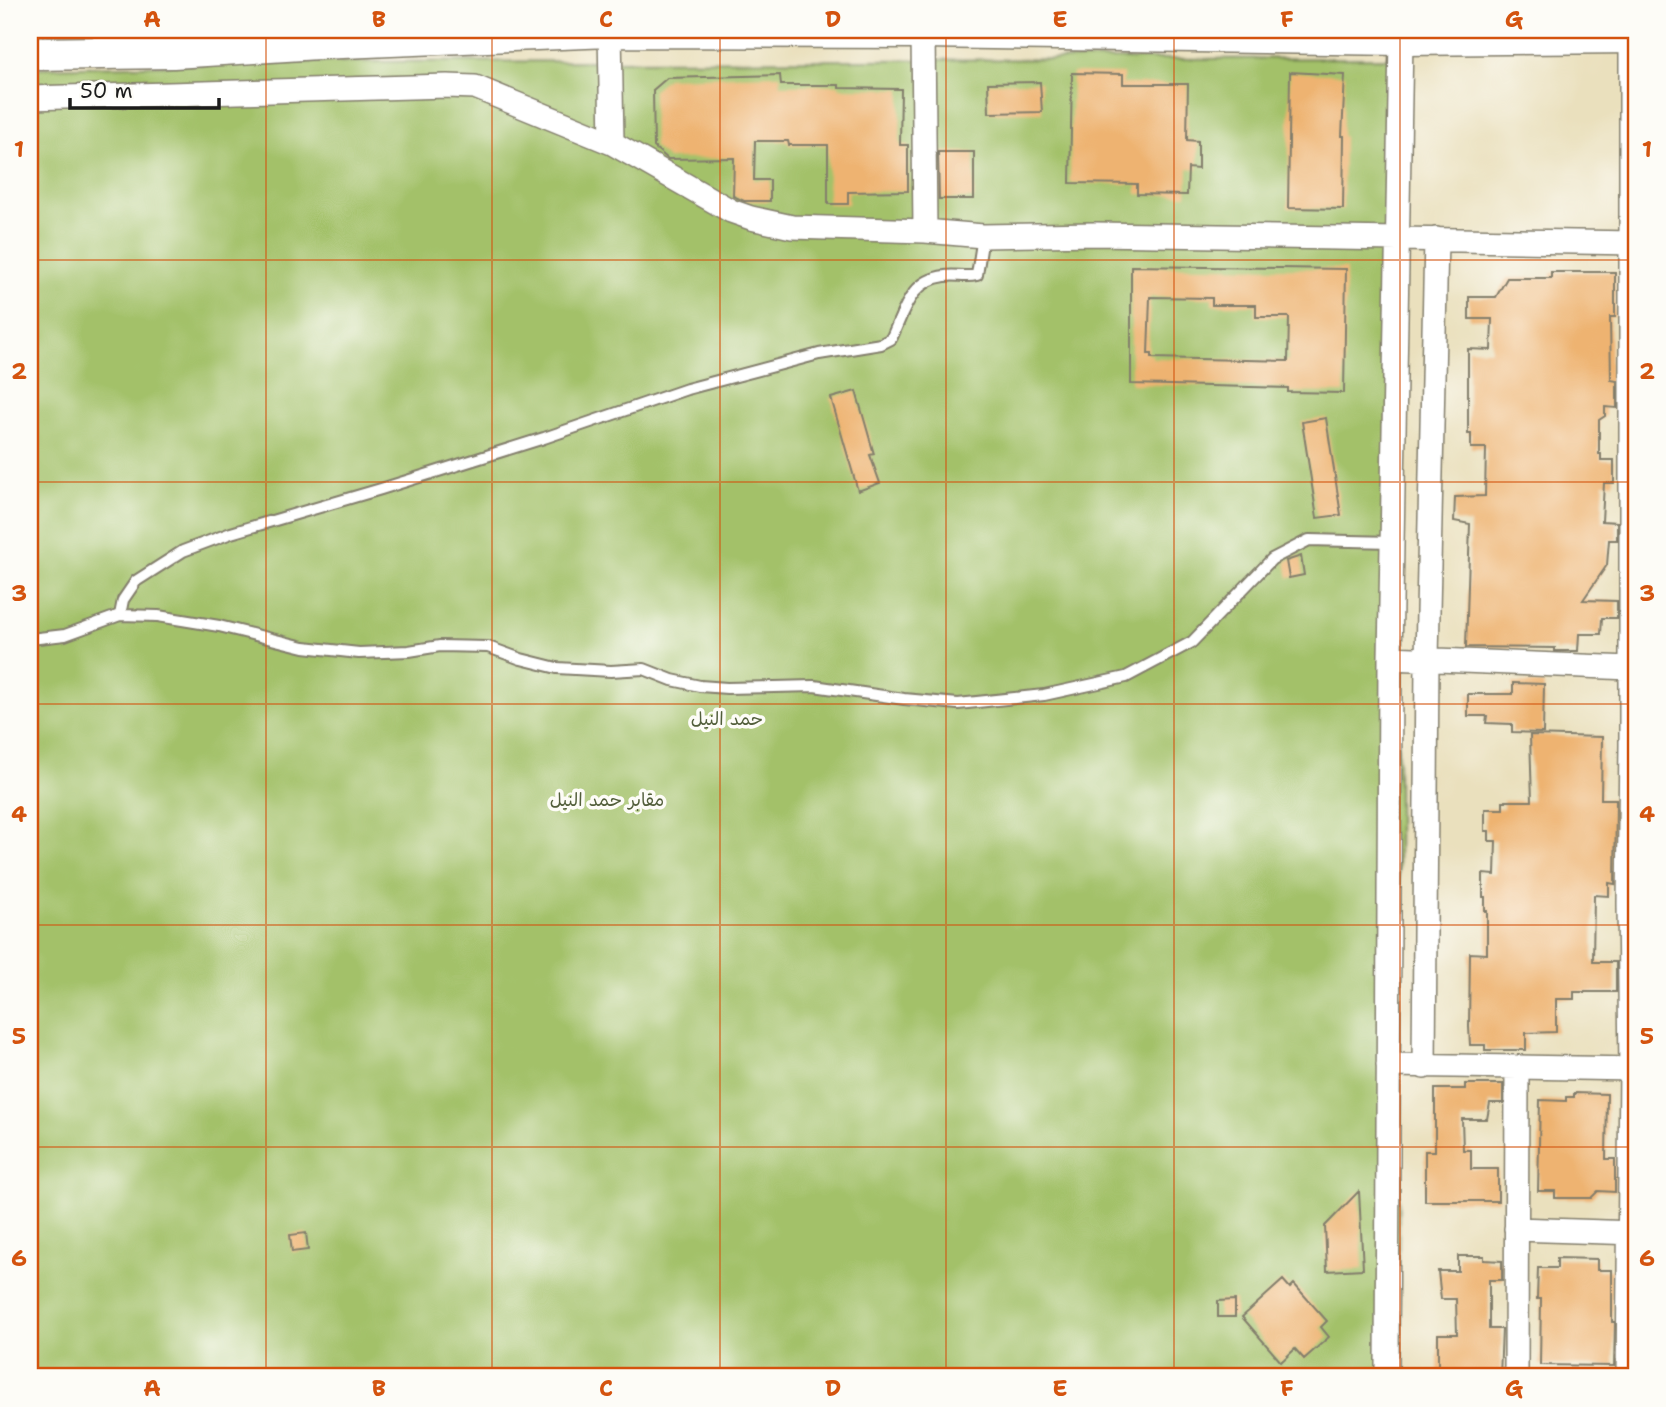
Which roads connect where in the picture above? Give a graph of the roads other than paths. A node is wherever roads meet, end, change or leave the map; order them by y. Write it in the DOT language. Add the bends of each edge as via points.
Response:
graph roads {
  1 [pos="610,31"];
  2 [pos="923,32"];
  3 [pos="1572,33"];
  4 [pos="1538,34"];
  5 [pos="317,36"];
  6 [pos="1633,37"];
  7 [pos="1401,39"];
  8 [pos="174,41"];
  9 [pos="30,54"];
  10 [pos="30,98"];
  11 [pos="612,143"];
  12 [pos="925,230"];
  13 [pos="983,236"];
  14 [pos="1398,239"];
  15 [pos="1436,239"];
  16 [pos="1633,243"];
  17 [pos="1633,416"];
  18 [pos="1392,542"];
  19 [pos="1634,584"];
  20 [pos="120,615"];
  21 [pos="30,639"];
  22 [pos="1390,658"];
  23 [pos="1427,659"];
  24 [pos="1630,668"];
  25 [pos="1634,745"];
  26 [pos="1632,904"];
  27 [pos="1388,1065"];
  28 [pos="1424,1067"];
  29 [pos="1517,1069"];
  30 [pos="1634,1069"];
  31 [pos="1516,1229"];
  32 [pos="1632,1233"];
  33 [pos="1387,1377"];
  34 [pos="1516,1377"];
  35 [pos="1628,1377"];
  1 -- 2 [label="street"];
  1 -- 5 [label="street"];
  1 -- 11 [label="street"];
  2 -- 7 [label="street"];
  2 -- 12 [label="street"];
  3 -- 4 [label="street"];
  3 -- 6 [label="street"];
  4 -- 7 [label="street"];
  5 -- 8 [label="street"];
  6 -- 16 [label="street"];
  7 -- 14 [label="street"];
  8 -- 9 [label="street"];
  10 -- 11 [label="street" via="475,87"];
  11 -- 12 [label="street" via="751,218 792,227"];
  12 -- 13 [label="street"];
  13 -- 14 [label="street"];
  13 -- 20 [label="lane" via="977,275 932,277 916,288 891,339 881,344 819,354 687,389 231,533 183,551 136,581 122,600"];
  14 -- 15 [label="street"];
  14 -- 18 [label="street"];
  15 -- 16 [label="street"];
  15 -- 23 [label="street"];
  16 -- 17 [label="street"];
  17 -- 19 [label="street"];
  18 -- 20 [label="lane" via="1309,540 1272,559 1192,642 1126,677 1044,695 958,704 814,686 700,686 644,669 557,668 488,647 359,653 304,647 190,620"];
  18 -- 22 [label="street"];
  19 -- 24 [label="street"];
  20 -- 21 [label="lane" via="65,635"];
  22 -- 23 [label="street"];
  22 -- 27 [label="street"];
  23 -- 24 [label="street"];
  23 -- 28 [label="street"];
  24 -- 25 [label="street"];
  25 -- 26 [label="street"];
  26 -- 30 [label="street"];
  27 -- 28 [label="street"];
  27 -- 33 [label="street"];
  28 -- 29 [label="street"];
  29 -- 30 [label="street"];
  29 -- 31 [label="street"];
  30 -- 32 [label="street"];
  31 -- 32 [label="street"];
  31 -- 34 [label="street"];
  32 -- 35 [label="street"];
}
